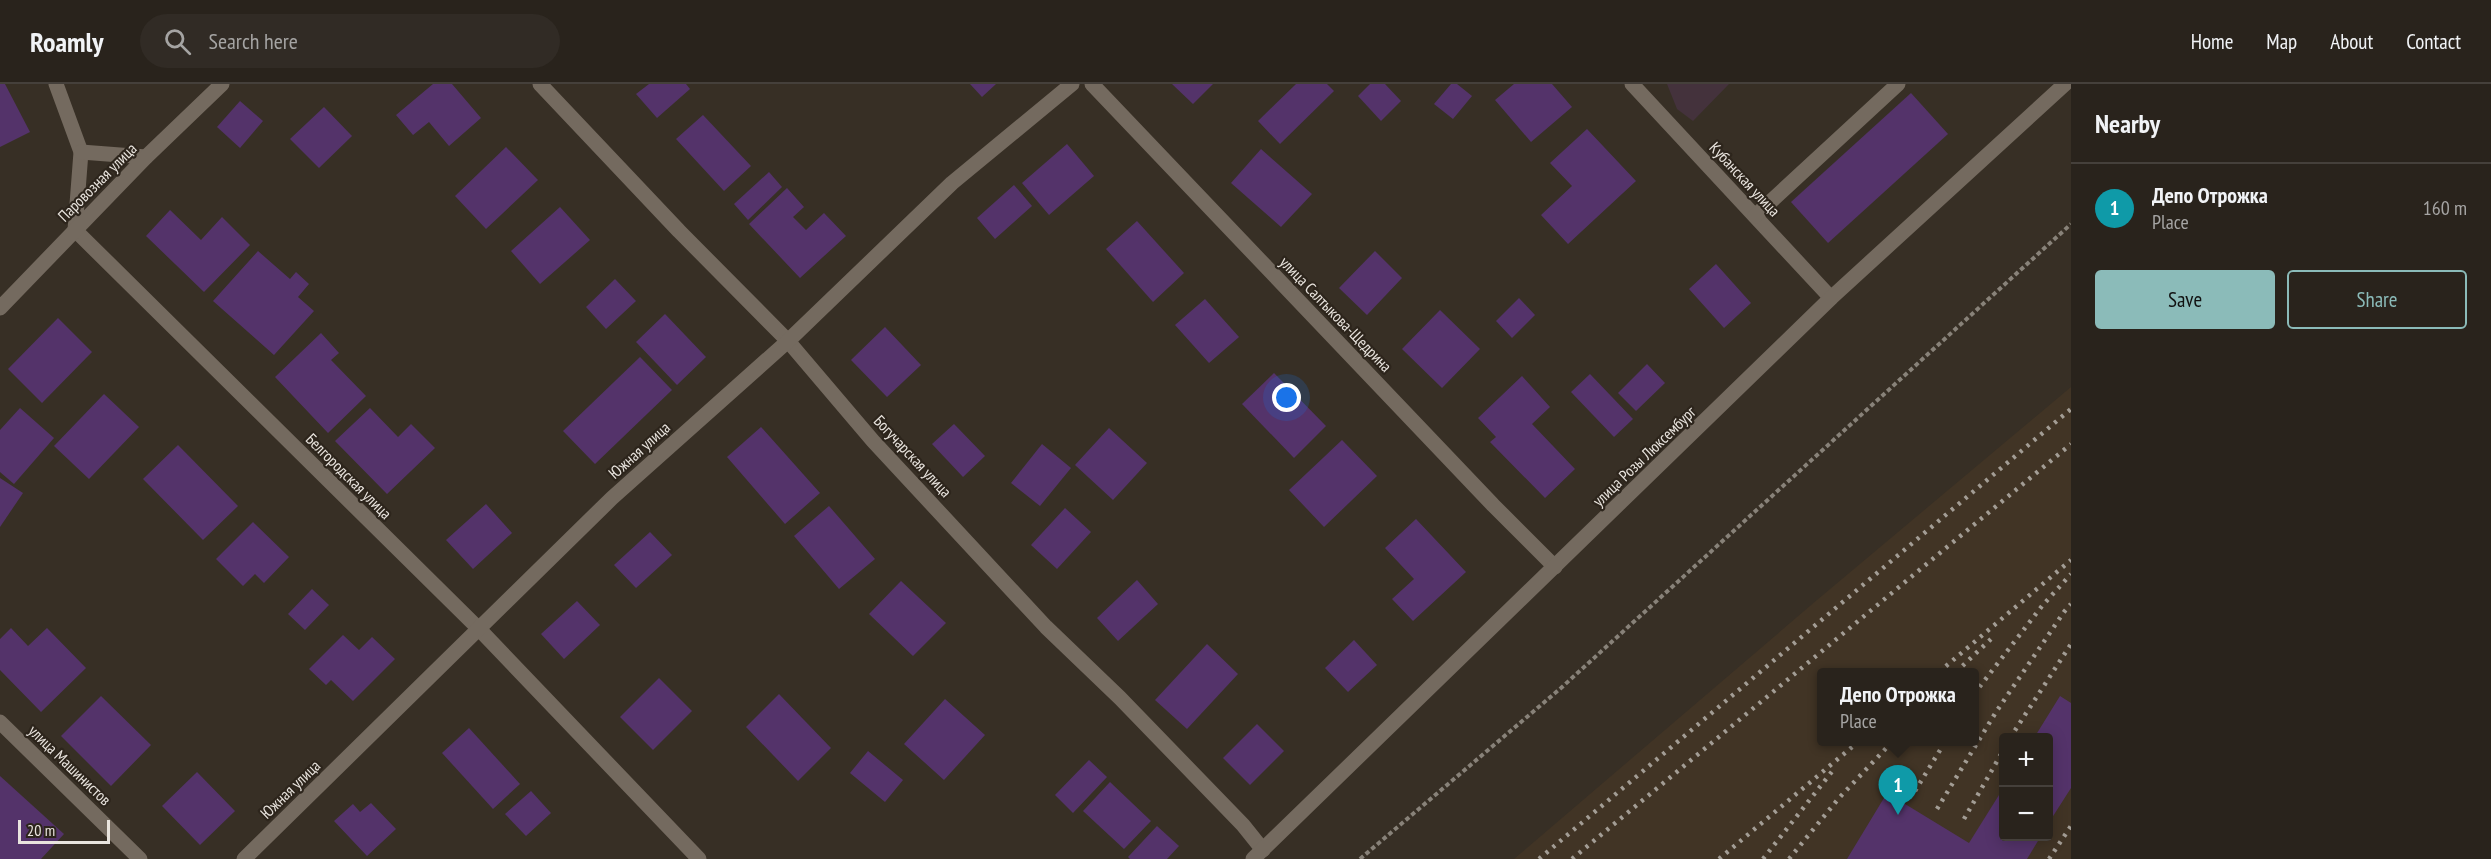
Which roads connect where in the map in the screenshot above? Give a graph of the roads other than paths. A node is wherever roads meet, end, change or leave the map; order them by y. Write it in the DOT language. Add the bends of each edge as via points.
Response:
graph roads {
  1 [pos="56,84"];
  2 [pos="222,84"];
  3 [pos="540,84"];
  4 [pos="1072,84"];
  5 [pos="1092,84"];
  6 [pos="1632,84"];
  7 [pos="1643,84"];
  8 [pos="1898,84"];
  9 [pos="2065,84"];
  10 [pos="1651,104"];
  11 [pos="81,152"];
  12 [pos="146,157"];
  13 [pos="1755,216"];
  14 [pos="75,230"];
  15 [pos="1832,298"];
  16 [pos="0,308"];
  17 [pos="788,341"];
  18 [pos="1555,567"];
  19 [pos="480,630"];
  20 [pos="0,722"];
  21 [pos="1258,854"];
  22 [pos="140,859"];
  23 [pos="244,859"];
  24 [pos="699,859"];
  1 -- 11 [label="street"];
  2 -- 12 [label="street, Паровозная улица"];
  3 -- 17 [label="street, Богучарская улица"];
  4 -- 17 [label="street, Южная улица" via="952,183"];
  5 -- 18 [label="street, улица Салтыкова-Щедрина"];
  6 -- 10 [label="street, Кубанская улица"];
  7 -- 10 [label="street"];
  8 -- 13 [label="street"];
  9 -- 15 [label="street, улица Розы Люксембург"];
  10 -- 13 [label="street, Кубанская улица"];
  11 -- 12 [label="street"];
  11 -- 14 [label="street"];
  12 -- 14 [label="street, Паровозная улица"];
  13 -- 15 [label="street, Кубанская улица"];
  14 -- 16 [label="street, Паровозная улица"];
  14 -- 19 [label="street, Белгородская улица"];
  15 -- 18 [label="street, улица Розы Люксембург"];
  17 -- 19 [label="street, Южная улица" via="612,498"];
  17 -- 21 [label="street, Богучарская улица" via="873,441 1046,627 1243,825"];
  18 -- 21 [label="street, улица Розы Люксембург"];
  19 -- 23 [label="street, Южная улица"];
  19 -- 24 [label="street, Белгородская улица"];
  20 -- 22 [label="street, улица Машинистов"];
}
